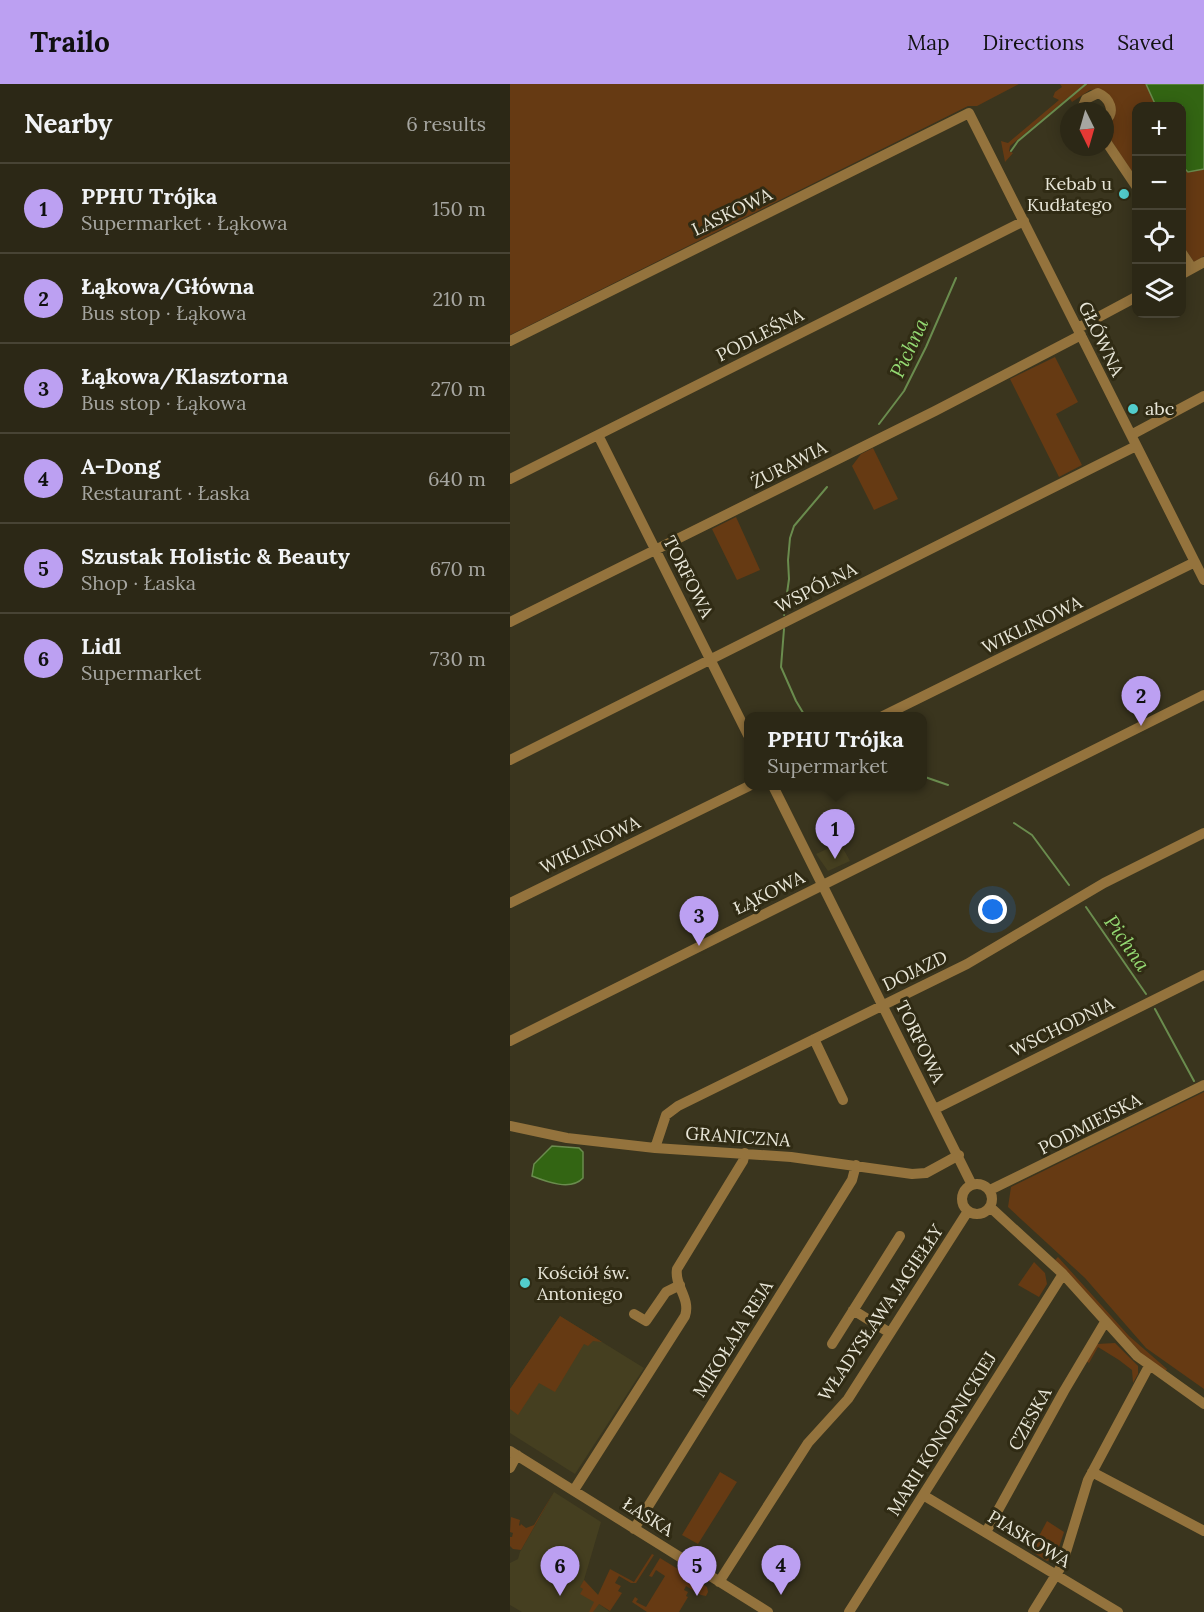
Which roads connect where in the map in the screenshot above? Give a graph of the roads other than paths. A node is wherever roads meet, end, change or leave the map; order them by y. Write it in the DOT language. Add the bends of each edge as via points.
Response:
graph roads {
  1 [pos="1085,102"];
  2 [pos="1108,102"];
  3 [pos="969,112"];
  4 [pos="1114,153"];
  5 [pos="1132,179"];
  6 [pos="1024,221"];
  7 [pos="1186,259"];
  8 [pos="1204,262"];
  9 [pos="1192,268"];
  10 [pos="1186,272"];
  11 [pos="1132,300"];
  12 [pos="1080,332"];
  13 [pos="510,341"];
  14 [pos="1204,396"];
  15 [pos="598,435"];
  16 [pos="1131,435"];
  17 [pos="1136,446"];
  18 [pos="510,479"];
  19 [pos="656,550"];
  20 [pos="1204,551"];
  21 [pos="1194,559"];
  22 [pos="1204,580"];
  23 [pos="510,622"];
  24 [pos="711,660"];
  25 [pos="1204,695"];
  26 [pos="893,712"];
  27 [pos="744,727"];
  28 [pos="510,760"];
  29 [pos="744,788"];
  30 [pos="775,790"];
  31 [pos="1204,833"];
  32 [pos="824,884"];
  33 [pos="510,903"];
  34 [pos="1204,975"];
  35 [pos="884,1005"];
  36 [pos="814,1039"];
  37 [pos="510,1041"];
  38 [pos="1204,1085"];
  39 [pos="843,1100"];
  40 [pos="934,1109"];
  41 [pos="510,1126"];
  42 [pos="655,1148"];
  43 [pos="745,1153"];
  44 [pos="959,1155"];
  45 [pos="856,1165"];
  46 [pos="972,1185"];
  47 [pos="990,1190"];
  48 [pos="990,1207"];
  49 [pos="968,1210"];
  50 [pos="900,1236"];
  51 [pos="1063,1274"];
  52 [pos="680,1285"];
  53 [pos="853,1310"];
  54 [pos="634,1314"];
  55 [pos="1105,1322"];
  56 [pos="890,1333"];
  57 [pos="832,1344"];
  58 [pos="1149,1366"];
  59 [pos="1204,1404"];
  60 [pos="514,1453"];
  61 [pos="510,1468"];
  62 [pos="1092,1472"];
  63 [pos="574,1490"];
  64 [pos="923,1495"];
  65 [pos="634,1528"];
  66 [pos="1204,1531"];
  67 [pos="986,1533"];
  68 [pos="1056,1574"];
  69 [pos="719,1582"];
  70 [pos="768,1612"];
  71 [pos="849,1612"];
  72 [pos="1033,1612"];
  73 [pos="1118,1612"];
  1 -- 2 [label="street" via="1098,93"];
  3 -- 6 [label="street, GŁÓWNA"];
  3 -- 13 [label="street, LASKOWA"];
  4 -- 5 [label="street"];
  6 -- 12 [label="street, GŁÓWNA"];
  6 -- 15 [label="street, PODLEŚNA"];
  7 -- 9 [label="street"];
  8 -- 9 [label="street"];
  9 -- 10 [label="street"];
  11 -- 12 [label="street, ŻURAWIA"];
  12 -- 16 [label="street, GŁÓWNA"];
  12 -- 19 [label="street, ŻURAWIA"];
  14 -- 16 [label="street"];
  15 -- 18 [label="street, PODLEŚNA"];
  15 -- 19 [label="street, TORFOWA"];
  16 -- 17 [label="street, GŁÓWNA"];
  17 -- 21 [label="street, GŁÓWNA"];
  17 -- 24 [label="street, WSPÓLNA"];
  19 -- 23 [label="street, ŻURAWIA"];
  19 -- 24 [label="street, TORFOWA"];
  20 -- 21 [label="street, WIKLINOWA"];
  21 -- 22 [label="street, GŁÓWNA"];
  21 -- 26 [label="street, WIKLINOWA"];
  24 -- 27 [label="street, TORFOWA"];
  24 -- 28 [label="street, WSPÓLNA"];
  25 -- 32 [label="street, ŁĄKOWA"];
  29 -- 33 [label="street, WIKLINOWA"];
  30 -- 32 [label="street, TORFOWA"];
  31 -- 35 [label="street, DOJAZD" via="1104,883 967,964"];
  32 -- 35 [label="street, TORFOWA"];
  32 -- 37 [label="street, ŁĄKOWA"];
  34 -- 40 [label="street, WSCHODNIA"];
  35 -- 36 [label="street, DOJAZD"];
  35 -- 40 [label="street, TORFOWA"];
  36 -- 39 [label="street"];
  36 -- 42 [label="street, DOJAZD" via="671,1110 662,1123"];
  38 -- 47 [label="street, PODMIEJSKA"];
  40 -- 44 [label="street, TORFOWA"];
  41 -- 42 [label="street, GRANICZNA" via="567,1138"];
  42 -- 43 [label="street, GRANICZNA"];
  43 -- 45 [label="street, GRANICZNA"];
  43 -- 52 [label="street" via="677,1269"];
  44 -- 45 [label="street, GRANICZNA" via="920,1174"];
  44 -- 46 [label="street, TORFOWA"];
  45 -- 65 [label="street, MIKOŁAJA REJA" via="852,1180"];
  46 -- 47 [label="street" via="982,1184"];
  46 -- 49 [label="street" via="963,1194"];
  47 -- 48 [label="street"];
  48 -- 49 [label="street" via="977,1214"];
  48 -- 51 [label="street"];
  49 -- 56 [label="street, WŁADYSŁAWA JAGIEŁŁY"];
  50 -- 53 [label="street"];
  51 -- 55 [label="street"];
  51 -- 64 [label="street, MARII KONOPNICKIEJ"];
  52 -- 54 [label="street" via="666,1292 646,1321"];
  52 -- 63 [label="street" via="687,1301 685,1316"];
  53 -- 56 [label="street"];
  53 -- 57 [label="street"];
  55 -- 58 [label="street"];
  55 -- 67 [label="street, CZESKA"];
  56 -- 69 [label="street, WŁADYSŁAWA JAGIEŁŁY" via="848,1399 808,1443"];
  58 -- 59 [label="street"];
  58 -- 62 [label="street"];
  60 -- 61 [label="street"];
  60 -- 63 [label="street, ŁASKA"];
  62 -- 66 [label="street"];
  62 -- 68 [label="street"];
  63 -- 65 [label="street, ŁASKA"];
  64 -- 67 [label="street, PIASKOWA"];
  64 -- 71 [label="street, MARII KONOPNICKIEJ"];
  65 -- 69 [label="street, ŁASKA"];
  67 -- 68 [label="street, PIASKOWA"];
  68 -- 72 [label="street"];
  68 -- 73 [label="street, PIASKOWA"];
  69 -- 70 [label="street, ŁASKA"];
}
